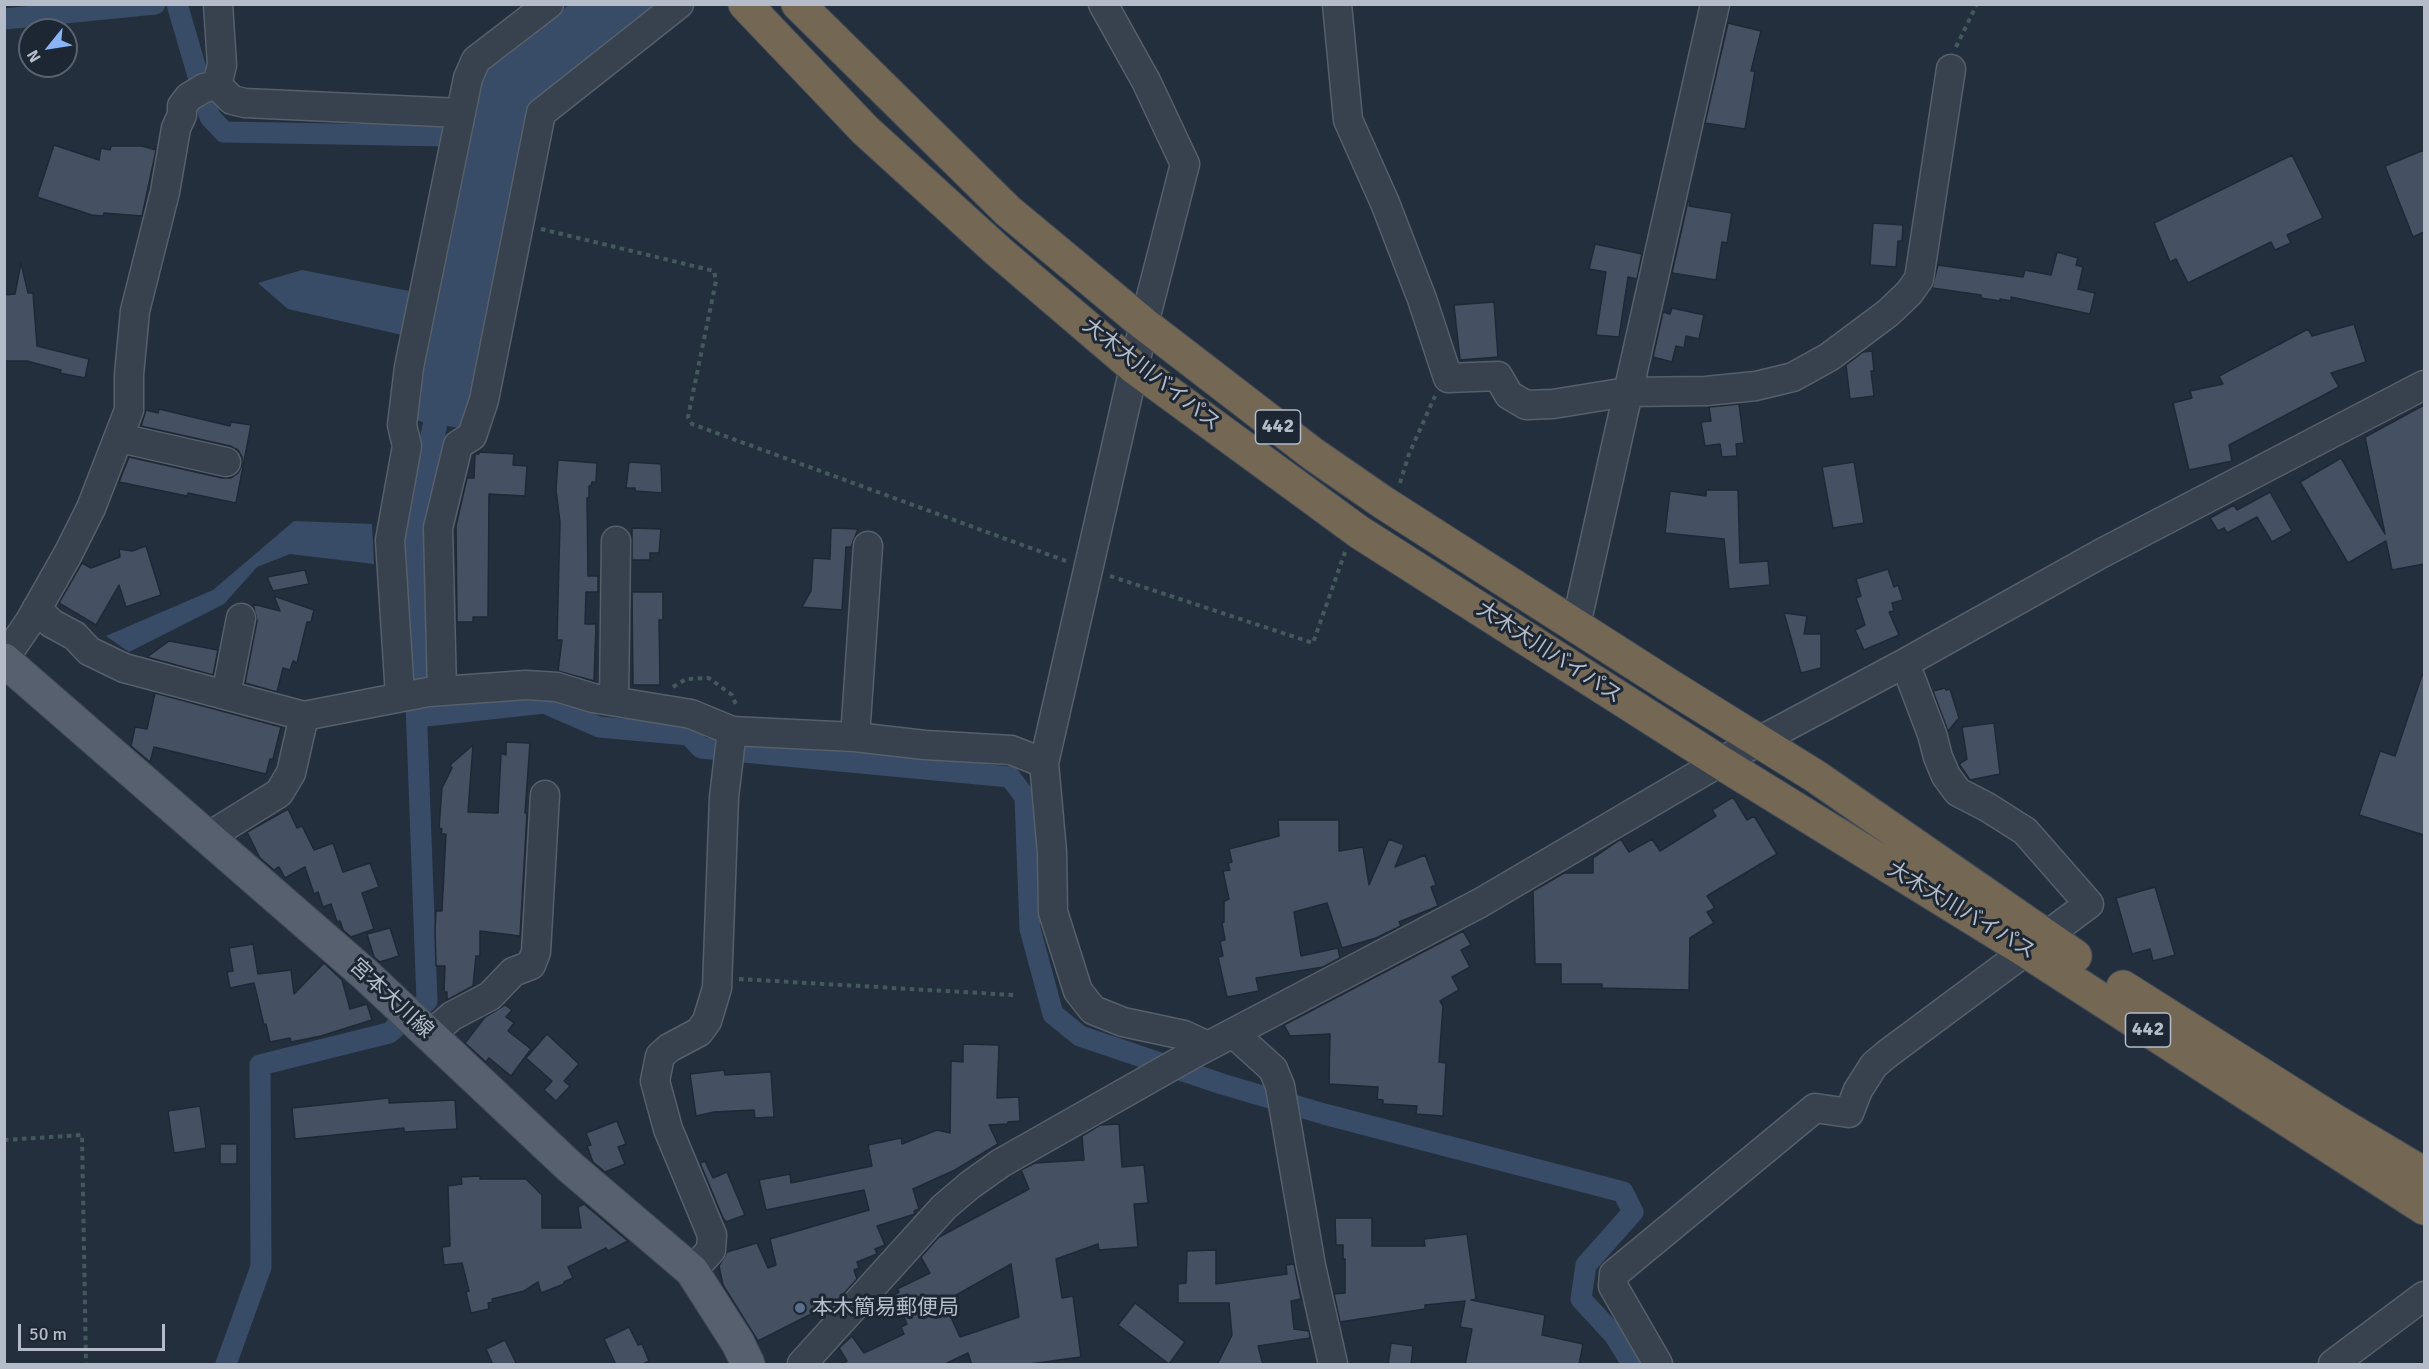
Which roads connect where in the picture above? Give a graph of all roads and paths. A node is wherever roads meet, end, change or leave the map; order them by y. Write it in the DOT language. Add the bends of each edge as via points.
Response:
graph roads {
  1 [pos="218,4"];
  2 [pos="549,4"];
  3 [pos="679,4"];
  4 [pos="745,4"];
  5 [pos="798,4"];
  6 [pos="1103,4"];
  7 [pos="1337,4"];
  8 [pos="1715,4"];
  9 [pos="1977,4"];
  10 [pos="1952,69"];
  11 [pos="204,90"];
  12 [pos="461,113"];
  13 [pos="520,224"];
  14 [pos="1144,324"];
  15 [pos="1135,368"];
  16 [pos="1448,378"];
  17 [pos="2424,385"];
  18 [pos="1627,392"];
  19 [pos="120,438"];
  20 [pos="226,462"];
  21 [pos="1384,503"];
  22 [pos="1359,532"];
  23 [pos="616,541"];
  24 [pos="868,546"];
  25 [pos="1087,568"];
  26 [pos="37,608"];
  27 [pos="241,618"];
  28 [pos="1576,625"];
  29 [pos="1905,663"];
  30 [pos="7,666"];
  31 [pos="420,693"];
  32 [pos="226,695"];
  33 [pos="614,701"];
  34 [pos="303,716"];
  35 [pos="855,737"];
  36 [pos="1759,742"];
  37 [pos="730,747"];
  38 [pos="1720,762"];
  39 [pos="1044,763"];
  40 [pos="545,795"];
  41 [pos="208,837"];
  42 [pos="2035,944"];
  43 [pos="717,977"];
  44 [pos="1014,995"];
  45 [pos="1233,1033"];
  46 [pos="430,1035"];
  47 [pos="1200,1050"];
  48 [pos="4,1140"];
  49 [pos="2424,1174"];
  50 [pos="2424,1208"];
  51 [pos="692,1271"];
  52 [pos="2424,1296"];
  53 [pos="87,1365"];
  54 [pos="748,1365"];
  55 [pos="802,1365"];
  56 [pos="1333,1365"];
  57 [pos="1658,1365"];
  58 [pos="2333,1365"];
  1 -- 11 [label="street" via="222,64"];
  2 -- 12 [label="street" via="476,60"];
  3 -- 13 [label="street" via="541,113"];
  4 -- 15 [label="highway, 大木大川バイパス / 442" via="865,130"];
  5 -- 14 [label="highway, 大木大川バイパス / 442" via="1008,211"];
  6 -- 14 [label="street" via="1146,81 1185,164"];
  7 -- 16 [label="street" via="1348,120 1385,203"];
  8 -- 18 [label="street"];
  9 -- 10 [label="path" via="1957,41"];
  10 -- 18 [label="street" via="1918,279 1909,293 1829,357 1793,376 1756,386 1706,391"];
  11 -- 12 [label="street" via="245,103"];
  11 -- 19 [label="street" via="182,106 176,128 163,201 135,311 129,410"];
  12 -- 31 [label="street" via="408,367 402,425 407,446 390,540"];
  13 -- 25 [label="path" via="714,271 716,281 688,417 692,424"];
  13 -- 31 [label="street" via="484,400 472,436 458,445 438,528"];
  14 -- 15 [label="street"];
  14 -- 21 [label="highway, 大木大川バイパス / 442" via="1313,454"];
  15 -- 22 [label="highway, 大木大川バイパス / 442"];
  15 -- 25 [label="street"];
  16 -- 18 [label="street" via="1498,376 1509,394 1526,405"];
  16 -- 21 [label="path" via="1434,397 1397,490"];
  17 -- 29 [label="street" via="2102,553"];
  18 -- 28 [label="street"];
  19 -- 20 [label="street"];
  19 -- 26 [label="street" via="86,517"];
  21 -- 28 [label="highway, 大木大川バイパス / 442"];
  22 -- 25 [label="path" via="1344,552 1313,643"];
  22 -- 38 [label="highway, 大木大川バイパス / 442"];
  23 -- 33 [label="street"];
  24 -- 35 [label="street"];
  25 -- 39 [label="street"];
  26 -- 30 [label="street"];
  26 -- 32 [label="street" via="90,651 124,668"];
  27 -- 32 [label="street"];
  28 -- 36 [label="highway, 大木大川バイパス / 442"];
  29 -- 36 [label="street"];
  29 -- 42 [label="street" via="1942,766 1958,792 2025,831 2089,904"];
  30 -- 41 [label="main road, 宮本大川線"];
  31 -- 33 [label="street" via="526,685"];
  31 -- 34 [label="street"];
  32 -- 34 [label="street"];
  33 -- 37 [label="street" via="691,714"];
  34 -- 41 [label="street" via="291,773 279,793"];
  35 -- 37 [label="street"];
  35 -- 39 [label="street" via="1011,750"];
  36 -- 38 [label="street"];
  36 -- 42 [label="highway, 大木大川バイパス / 442" via="1888,826"];
  37 -- 43 [label="street" via="724,797"];
  38 -- 42 [label="highway, 大木大川バイパス / 442" via="1869,855"];
  38 -- 45 [label="street" via="1480,903"];
  39 -- 47 [label="street" via="1053,912 1078,991 1093,1010 1123,1022 1184,1035"];
  40 -- 46 [label="street" via="536,952 531,965 513,972 490,996 452,1016"];
  41 -- 46 [label="main road, 宮本大川線"];
  42 -- 49 [label="highway, 大木大川バイパス / 442"];
  42 -- 50 [label="highway, 大木大川バイパス / 442"];
  42 -- 57 [label="street" via="1874,1065 1849,1113 1815,1108 1614,1274 1613,1286"];
  43 -- 44 [label="path"];
  43 -- 51 [label="street" via="707,1021 699,1032 660,1056 656,1067 657,1093 668,1129 712,1235 711,1250"];
  45 -- 47 [label="street"];
  45 -- 56 [label="street" via="1273,1069 1280,1086 1311,1266"];
  46 -- 51 [label="main road, 宮本大川線" via="570,1167"];
  47 -- 55 [label="street" via="1001,1163 970,1185 945,1207"];
  48 -- 53 [label="path" via="82,1135"];
  51 -- 54 [label="main road, 宮本大川線"];
  52 -- 58 [label="street"];
}
